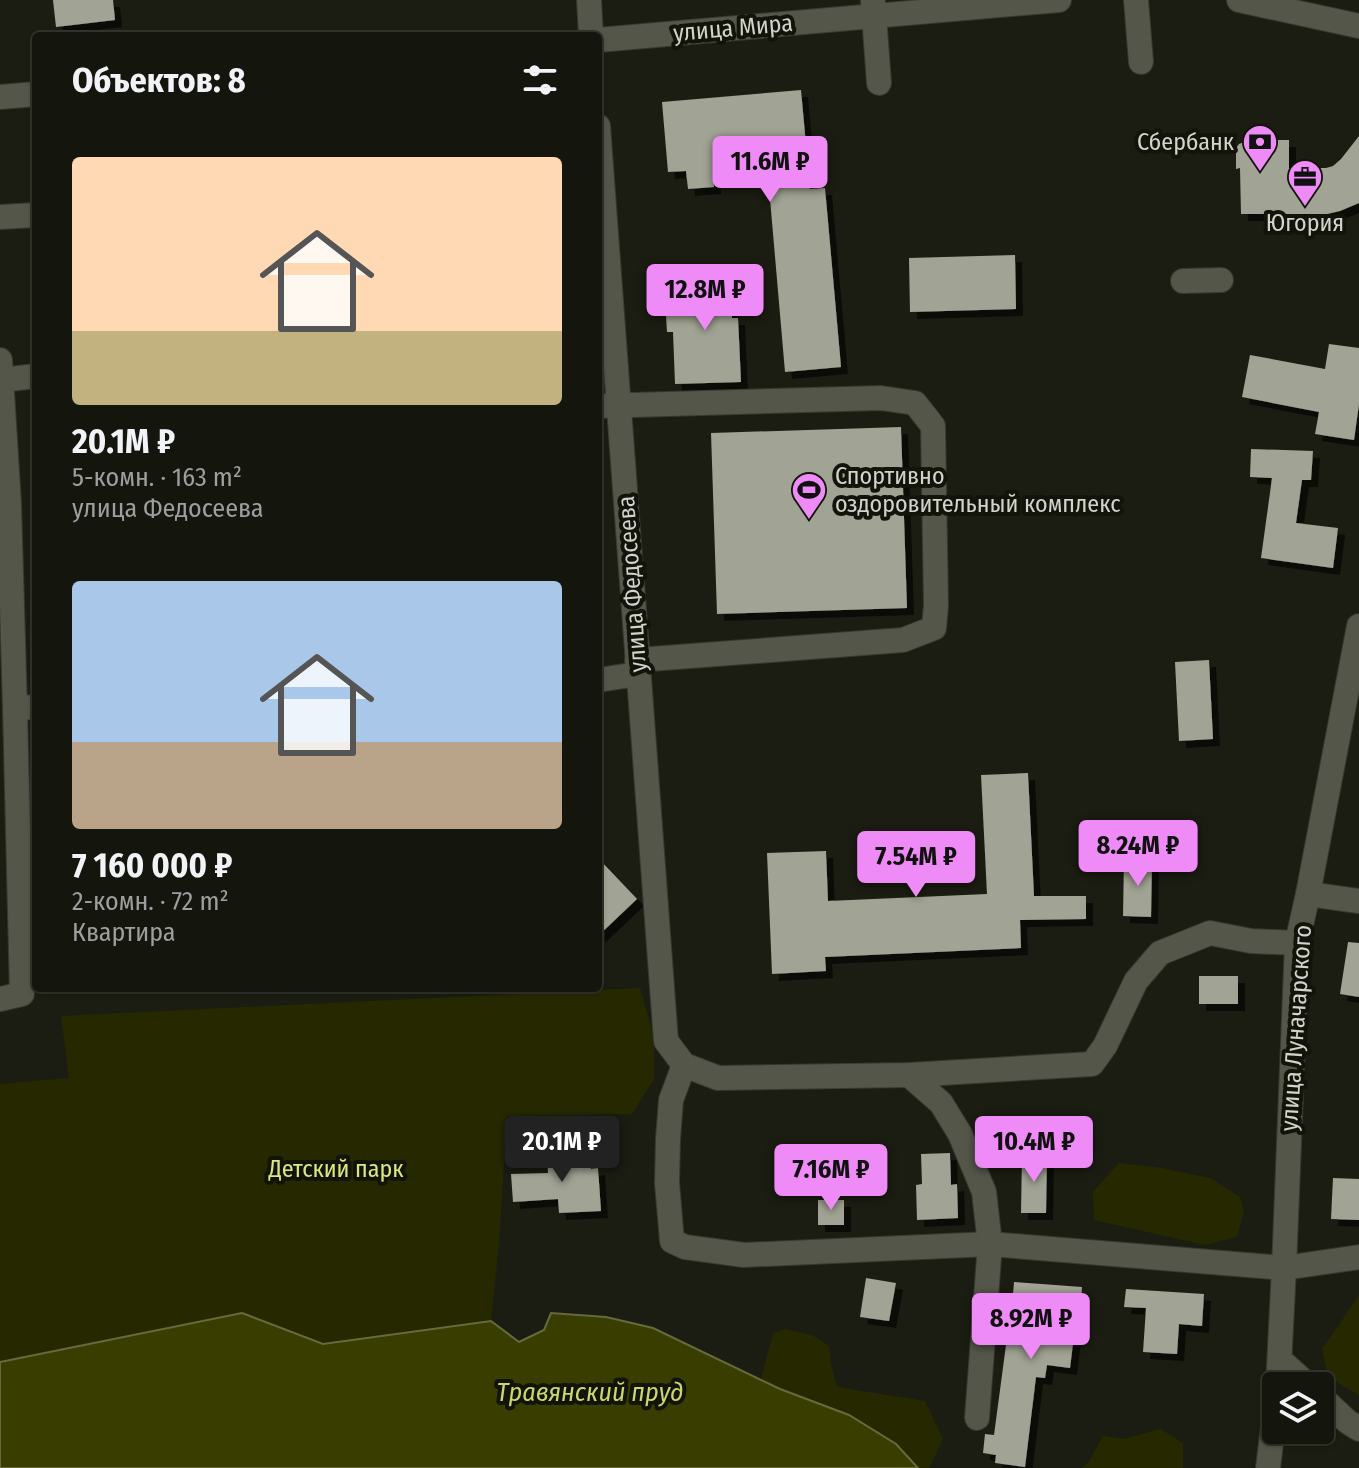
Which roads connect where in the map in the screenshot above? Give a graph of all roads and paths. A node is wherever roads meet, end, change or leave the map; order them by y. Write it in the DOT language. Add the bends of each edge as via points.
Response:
graph roads {
  1 [pos="589,0"];
  2 [pos="1059,0"];
  3 [pos="1136,0"];
  4 [pos="1239,0"];
  5 [pos="873,8"];
  6 [pos="1359,26"];
  7 [pos="591,32"];
  8 [pos="602,40"];
  9 [pos="1141,62"];
  10 [pos="879,83"];
  11 [pos="32,94"];
  12 [pos="0,97"];
  13 [pos="32,215"];
  14 [pos="0,217"];
  15 [pos="602,238"];
  16 [pos="1221,280"];
  17 [pos="1183,281"];
  18 [pos="1,370"];
  19 [pos="32,375"];
  20 [pos="608,405"];
  21 [pos="1359,626"];
  22 [pos="638,667"];
  23 [pos="602,679"];
  24 [pos="16,713"];
  25 [pos="1308,894"];
  26 [pos="1359,901"];
  27 [pos="1297,943"];
  28 [pos="0,999"];
  29 [pos="684,1065"];
  30 [pos="909,1075"];
  31 [pos="990,1244"];
  32 [pos="1359,1257"];
  33 [pos="1284,1268"];
  34 [pos="1280,1360"];
  35 [pos="1279,1372"];
  36 [pos="1293,1372"];
  37 [pos="1334,1409"];
  38 [pos="977,1418"];
  39 [pos="1359,1429"];
  40 [pos="1271,1444"];
  41 [pos="1268,1468"];
  1 -- 7 [label="street"];
  2 -- 5 [label="street, улица Мира"];
  3 -- 9 [label="street"];
  4 -- 6 [label="street"];
  5 -- 8 [label="street, улица Мира"];
  5 -- 10 [label="street"];
  11 -- 12 [label="street"];
  13 -- 14 [label="street"];
  15 -- 20 [label="street, улица Федосеева"];
  16 -- 17 [label="street"];
  18 -- 19 [label="street"];
  18 -- 24 [label="street"];
  20 -- 22 [label="street, улица Федосеева"];
  20 -- 22 [label="street" via="881,398 915,403 933,426 934,628 903,640"];
  21 -- 25 [label="street, улица Луначарского"];
  22 -- 23 [label="street"];
  22 -- 29 [label="street, улица Федосеева" via="666,1041"];
  24 -- 28 [label="street" via="22,994"];
  25 -- 26 [label="street"];
  25 -- 27 [label="street, улица Луначарского"];
  27 -- 30 [label="street" via="1210,933 1160,953 1136,981 1092,1064"];
  27 -- 33 [label="street, улица Луначарского"];
  29 -- 30 [label="street" via="718,1078"];
  29 -- 31 [label="street" via="671,1100 668,1139 672,1241 744,1255"];
  30 -- 31 [label="street" via="941,1103 960,1134 984,1192"];
  31 -- 33 [label="street"];
  31 -- 38 [label="street"];
  32 -- 33 [label="street"];
  33 -- 34 [label="street, улица Луначарского"];
  34 -- 35 [label="street, улица Луначарского"];
  34 -- 36 [label="street"];
  37 -- 39 [label="street"];
  40 -- 41 [label="street"];
}
